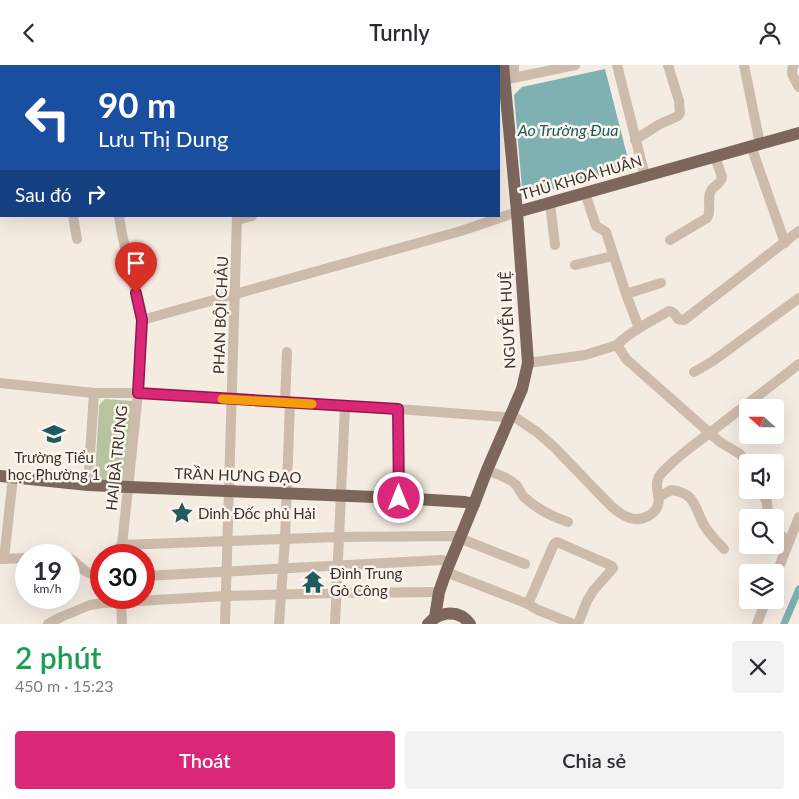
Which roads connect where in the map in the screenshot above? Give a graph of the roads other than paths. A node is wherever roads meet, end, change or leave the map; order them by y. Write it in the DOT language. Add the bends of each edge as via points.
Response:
graph roads {
  1 [pos="503,65"];
  2 [pos="514,65"];
  3 [pos="575,65"];
  4 [pos="617,65"];
  5 [pos="668,65"];
  6 [pos="744,65"];
  7 [pos="794,65"];
  8 [pos="509,79"];
  9 [pos="799,87"];
  10 [pos="504,125"];
  11 [pos="799,133"];
  12 [pos="635,141"];
  13 [pos="756,145"];
  14 [pos="715,157"];
  15 [pos="645,176"];
  16 [pos="585,193"];
  17 [pos="550,203"];
  18 [pos="517,212"];
  19 [pos="73,217"];
  20 [pos="119,217"];
  21 [pos="237,218"];
  22 [pos="799,231"];
  23 [pos="77,239"];
  24 [pos="670,240"];
  25 [pos="785,243"];
  26 [pos="555,245"];
  27 [pos="613,256"];
  28 [pos="575,265"];
  29 [pos="661,283"];
  30 [pos="236,293"];
  31 [pos="626,294"];
  32 [pos="799,298"];
  33 [pos="142,320"];
  34 [pos="639,328"];
  35 [pos="617,345"];
  36 [pos="287,351"];
  37 [pos="528,363"];
  38 [pos="799,364"];
  39 [pos="694,371"];
  40 [pos="0,383"];
  41 [pos="94,393"];
  42 [pos="138,393"];
  43 [pos="232,400"];
  44 [pos="287,403"];
  45 [pos="345,406"];
  46 [pos="398,409"];
  47 [pos="509,417"];
  48 [pos="710,433"];
  49 [pos="739,454"];
  50 [pos="487,470"];
  51 [pos="6,477"];
  52 [pos="88,485"];
  53 [pos="129,487"];
  54 [pos="229,491"];
  55 [pos="287,493"];
  56 [pos="341,495"];
  57 [pos="659,497"];
  58 [pos="399,498"];
  59 [pos="474,504"];
  60 [pos="799,517"];
  61 [pos="568,522"];
  62 [pos="340,537"];
  63 [pos="784,538"];
  64 [pos="285,539"];
  65 [pos="459,539"];
  66 [pos="228,541"];
  67 [pos="788,542"];
  68 [pos="122,544"];
  69 [pos="155,547"];
  70 [pos="724,549"];
  71 [pos="15,558"];
  72 [pos="2,559"];
  73 [pos="525,564"];
  74 [pos="780,564"];
  75 [pos="338,565"];
  76 [pos="448,567"];
  77 [pos="282,569"];
  78 [pos="226,571"];
  79 [pos="155,575"];
  80 [pos="337,593"];
  81 [pos="439,593"];
  82 [pos="281,595"];
  83 [pos="225,596"];
  84 [pos="155,599"];
  85 [pos="528,604"];
  86 [pos="90,605"];
  87 [pos="121,609"];
  88 [pos="763,609"];
  89 [pos="431,621"];
  90 [pos="48,624"];
  91 [pos="122,624"];
  92 [pos="225,624"];
  93 [pos="278,624"];
  94 [pos="335,624"];
  95 [pos="470,624"];
  96 [pos="573,624"];
  97 [pos="578,624"];
  98 [pos="757,624"];
  1 -- 8 [label="main road, NGUYỄN HUỆ"];
  2 -- 8 [label="street"];
  3 -- 8 [label="street"];
  4 -- 12 [label="street"];
  5 -- 12 [label="street" via="680,113"];
  6 -- 13 [label="street"];
  7 -- 9 [label="street" via="792,75"];
  8 -- 10 [label="main road, NGUYỄN HUỆ"];
  10 -- 18 [label="main road, NGUYỄN HUỆ"];
  11 -- 13 [label="main road, THỦ KHOA HUÂN"];
  12 -- 15 [label="street"];
  13 -- 14 [label="main road, THỦ KHOA HUÂN"];
  13 -- 25 [label="street"];
  14 -- 15 [label="main road, THỦ KHOA HUÂN"];
  14 -- 24 [label="street" via="722,179 710,193 709,216"];
  15 -- 16 [label="main road, THỦ KHOA HUÂN"];
  16 -- 17 [label="main road, THỦ KHOA HUÂN"];
  16 -- 27 [label="street" via="594,223 606,232"];
  17 -- 18 [label="main road, THỦ KHOA HUÂN"];
  17 -- 26 [label="street"];
  18 -- 30 [label="street, THỦ KHOA HUÂN" via="461,231"];
  18 -- 37 [label="main road, NGUYỄN HUỆ"];
  19 -- 23 [label="street"];
  20 -- 33 [label="street, HAI BÀ TRƯNG"];
  21 -- 30 [label="street, PHAN BỘI CHÂU"];
  22 -- 25 [label="street"];
  25 -- 34 [label="street" via="684,320 670,311"];
  27 -- 28 [label="street"];
  27 -- 31 [label="street"];
  29 -- 31 [label="street"];
  30 -- 33 [label="street, THỦ KHOA HUÂN"];
  30 -- 43 [label="street, PHAN BỘI CHÂU"];
  31 -- 34 [label="street"];
  32 -- 39 [label="street" via="713,361"];
  33 -- 42 [label="street, HAI BÀ TRƯNG"];
  34 -- 35 [label="street"];
  35 -- 37 [label="street" via="585,355"];
  35 -- 48 [label="street" via="626,359"];
  36 -- 44 [label="street"];
  37 -- 47 [label="main road, NGUYỄN HUỆ" via="522,389"];
  38 -- 48 [label="street"];
  40 -- 41 [label="street"];
  41 -- 42 [label="street"];
  41 -- 52 [label="street"];
  42 -- 43 [label="street"];
  42 -- 53 [label="street, HAI BÀ TRƯNG"];
  43 -- 44 [label="street"];
  43 -- 54 [label="street, PHAN BỘI CHÂU"];
  44 -- 45 [label="street"];
  44 -- 55 [label="street"];
  45 -- 46 [label="street"];
  45 -- 56 [label="street"];
  46 -- 47 [label="street"];
  46 -- 58 [label="street"];
  47 -- 50 [label="main road, NGUYỄN HUỆ"];
  47 -- 57 [label="street" via="538,432 618,513 630,519 642,519 652,514 658,506"];
  48 -- 49 [label="street"];
  48 -- 57 [label="street" via="660,475 656,485"];
  50 -- 59 [label="main road, NGUYỄN HUỆ"];
  50 -- 61 [label="street" via="512,481 541,509"];
  51 -- 52 [label="main road, TRẦN HƯNG ĐẠO"];
  51 -- 72 [label="street"];
  52 -- 53 [label="main road, TRẦN HƯNG ĐẠO"];
  53 -- 54 [label="main road, TRẦN HƯNG ĐẠO"];
  53 -- 68 [label="street, HAI BÀ TRƯNG"];
  54 -- 55 [label="main road, TRẦN HƯNG ĐẠO"];
  54 -- 66 [label="street, PHAN BỘI CHÂU"];
  55 -- 56 [label="main road, TRẦN HƯNG ĐẠO"];
  55 -- 64 [label="street"];
  56 -- 58 [label="main road, TRẦN HƯNG ĐẠO"];
  56 -- 62 [label="street"];
  57 -- 70 [label="street" via="671,490 689,497 695,503 702,523"];
  58 -- 59 [label="main road, TRẦN HƯNG ĐẠO"];
  59 -- 65 [label="main road, NGUYỄN HUỆ"];
  60 -- 67 [label="street"];
  62 -- 64 [label="street"];
  62 -- 65 [label="street" via="454,536"];
  62 -- 75 [label="street"];
  63 -- 67 [label="street"];
  64 -- 66 [label="street"];
  64 -- 77 [label="street"];
  65 -- 73 [label="street"];
  65 -- 76 [label="main road, NGUYỄN HUỆ"];
  66 -- 69 [label="street"];
  66 -- 78 [label="street, PHAN BỘI CHÂU"];
  67 -- 74 [label="street"];
  71 -- 72 [label="street"];
  75 -- 76 [label="street" via="442,560"];
  75 -- 77 [label="street"];
  75 -- 80 [label="street"];
  76 -- 81 [label="main road, NGUYỄN HUỆ"];
  76 -- 85 [label="street"];
  77 -- 78 [label="street"];
  77 -- 82 [label="street"];
  78 -- 79 [label="street"];
  78 -- 83 [label="street, PHAN BỘI CHÂU"];
  80 -- 81 [label="street"];
  80 -- 82 [label="street"];
  80 -- 94 [label="street"];
  81 -- 89 [label="main road, NGUYỄN HUỆ"];
  82 -- 83 [label="street"];
  82 -- 93 [label="street"];
  83 -- 84 [label="street"];
  83 -- 92 [label="street, PHAN BỘI CHÂU"];
  85 -- 96 [label="street"];
  85 -- 97 [label="street" via="557,542 613,568 593,591"];
  86 -- 90 [label="street"];
  87 -- 91 [label="street"];
  88 -- 98 [label="street"];
  89 -- 95 [label="main road" via="452,613"];
}
